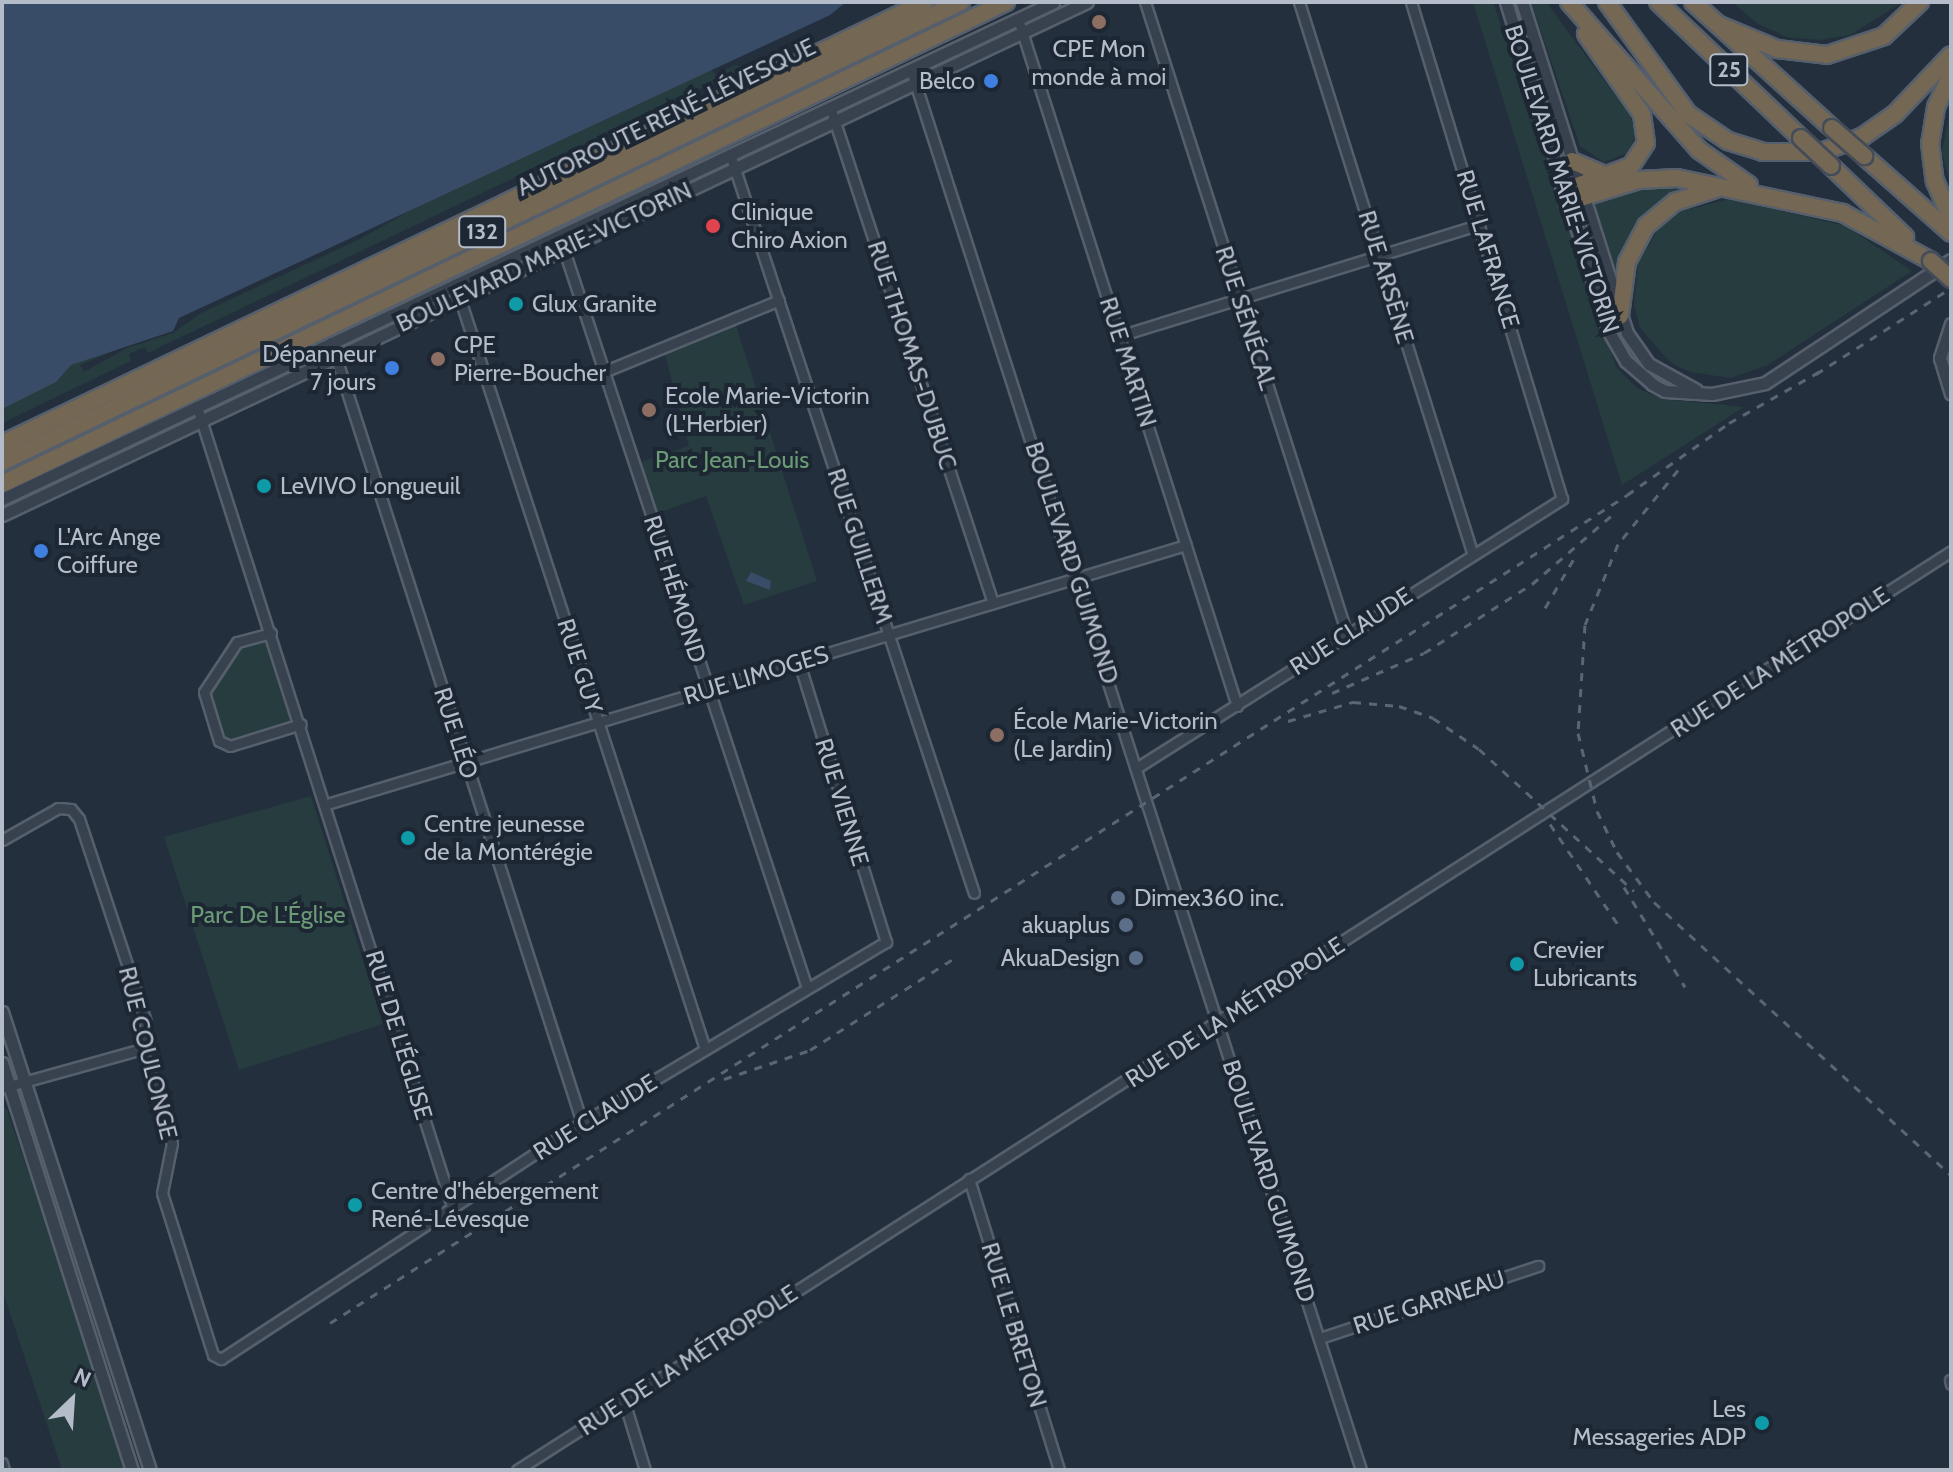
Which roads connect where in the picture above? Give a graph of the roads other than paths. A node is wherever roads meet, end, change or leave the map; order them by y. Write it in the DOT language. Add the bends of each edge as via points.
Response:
graph roads {
  1 [pos="925,2"];
  2 [pos="961,2"];
  3 [pos="985,2"];
  4 [pos="1006,2"];
  5 [pos="1054,2"];
  6 [pos="1087,2"];
  7 [pos="1145,2"];
  8 [pos="1299,2"];
  9 [pos="1411,2"];
  10 [pos="1506,2"];
  11 [pos="1522,2"];
  12 [pos="1567,2"];
  13 [pos="1607,2"];
  14 [pos="1658,2"];
  15 [pos="1693,2"];
  16 [pos="1920,2"];
  17 [pos="1018,19"];
  18 [pos="1719,25"];
  19 [pos="1024,32"];
  20 [pos="1951,55"];
  21 [pos="911,70"];
  22 [pos="1951,75"];
  23 [pos="916,82"];
  24 [pos="830,107"];
  25 [pos="836,120"];
  26 [pos="730,154"];
  27 [pos="1572,161"];
  28 [pos="736,167"];
  29 [pos="1607,176"];
  30 [pos="1726,186"];
  31 [pos="1574,194"];
  32 [pos="1786,199"];
  33 [pos="1951,218"];
  34 [pos="1480,224"];
  35 [pos="1951,233"];
  36 [pos="559,235"];
  37 [pos="565,248"];
  38 [pos="1378,252"];
  39 [pos="1951,260"];
  40 [pos="1931,261"];
  41 [pos="1951,279"];
  42 [pos="455,284"];
  43 [pos="461,296"];
  44 [pos="1239,297"];
  45 [pos="779,300"];
  46 [pos="1620,316"];
  47 [pos="1951,324"];
  48 [pos="1119,336"];
  49 [pos="331,342"];
  50 [pos="337,355"];
  51 [pos="603,372"];
  52 [pos="1951,393"];
  53 [pos="1704,394"];
  54 [pos="199,413"];
  55 [pos="2,444"];
  56 [pos="2,462"];
  57 [pos="2,474"];
  58 [pos="2,484"];
  59 [pos="1563,496"];
  60 [pos="2,499"];
  61 [pos="2,515"];
  62 [pos="1186,545"];
  63 [pos="1951,551"];
  64 [pos="1472,552"];
  65 [pos="1077,578"];
  66 [pos="993,603"];
  67 [pos="271,633"];
  68 [pos="1347,634"];
  69 [pos="889,635"];
  70 [pos="799,662"];
  71 [pos="708,689"];
  72 [pos="1237,706"];
  73 [pos="598,723"];
  74 [pos="301,724"];
  75 [pos="465,763"];
  76 [pos="1138,767"];
  77 [pos="327,804"];
  78 [pos="2,840"];
  79 [pos="974,893"];
  80 [pos="886,942"];
  81 [pos="807,988"];
  82 [pos="2,1012"];
  83 [pos="1218,1025"];
  84 [pos="142,1049"];
  85 [pos="705,1049"];
  86 [pos="2,1063"];
  87 [pos="25,1084"];
  88 [pos="6,1087"];
  89 [pos="582,1123"];
  90 [pos="969,1179"];
  91 [pos="453,1209"];
  92 [pos="1538,1266"];
  93 [pos="1320,1338"];
  94 [pos="231,1357"];
  95 [pos="624,1401"];
  96 [pos="137,1431"];
  97 [pos="122,1440"];
  98 [pos="2,1463"];
  99 [pos="4,1470"];
  100 [pos="132,1470"];
  101 [pos="150,1470"];
  102 [pos="517,1470"];
  103 [pos="645,1470"];
  104 [pos="1059,1470"];
  105 [pos="1361,1470"];
  1 -- 55 [label="highway, AUTOROUTE RENÉ-LÉVESQUE"];
  2 -- 56 [label="highway, AUTOROUTE RENÉ-LÉVESQUE / 132"];
  3 -- 57 [label="highway"];
  4 -- 58 [label="highway"];
  5 -- 17 [label="street, BOULEVARD MARIE-VICTORIN"];
  6 -- 19 [label="street, BOULEVARD MARIE-VICTORIN"];
  7 -- 44 [label="street, RUE SÉNÉCAL"];
  8 -- 38 [label="street, RUE ARSÈNE"];
  9 -- 34 [label="street, RUE LAFRANCE"];
  10 -- 31 [label="street, BOULEVARD MARIE-VICTORIN"];
  11 -- 27 [label="street, BOULEVARD MARIE-VICTORIN"];
  12 -- 29 [label="highway" via="1646,124 1641,156"];
  12 -- 32 [label="highway" via="1708,159 1731,176"];
  13 -- 20 [label="highway" via="1688,114 1728,141 1763,152 1821,152 1862,137 1895,114"];
  14 -- 40 [label="highway, 25, bridge"];
  15 -- 18 [label="highway, 25"];
  16 -- 18 [label="highway" via="1884,36 1827,55 1777,49"];
  17 -- 19 [label="street, RUE MARTIN"];
  17 -- 21 [label="street, BOULEVARD MARIE-VICTORIN"];
  18 -- 35 [label="highway, 25, bridge"];
  19 -- 23 [label="street, BOULEVARD MARIE-VICTORIN"];
  19 -- 48 [label="street, RUE MARTIN"];
  21 -- 23 [label="street, BOULEVARD GUIMOND"];
  21 -- 24 [label="street, BOULEVARD MARIE-VICTORIN"];
  22 -- 33 [label="highway" via="1933,115 1930,153 1936,187"];
  23 -- 25 [label="street, BOULEVARD MARIE-VICTORIN"];
  23 -- 65 [label="street, BOULEVARD GUIMOND"];
  24 -- 25 [label="street, RUE THOMAS-DUBUC"];
  24 -- 26 [label="street, BOULEVARD MARIE-VICTORIN"];
  25 -- 28 [label="street, BOULEVARD MARIE-VICTORIN"];
  25 -- 66 [label="street, RUE THOMAS-DUBUC"];
  26 -- 28 [label="street, RUE GUILLERM"];
  26 -- 36 [label="street, BOULEVARD MARIE-VICTORIN"];
  27 -- 29 [label="highway"];
  27 -- 31 [label="street, BOULEVARD MARIE-VICTORIN"];
  28 -- 37 [label="street, BOULEVARD MARIE-VICTORIN"];
  28 -- 45 [label="street, RUE GUILLERM"];
  29 -- 31 [label="highway"];
  30 -- 31 [label="highway" via="1656,177"];
  30 -- 32 [label="highway"];
  30 -- 46 [label="highway" via="1675,202 1646,226 1627,262"];
  31 -- 46 [label="street, BOULEVARD MARIE-VICTORIN"];
  31 -- 53 [label="street, BOULEVARD MARIE-VICTORIN" via="1606,324 1621,354 1665,391"];
  32 -- 40 [label="highway" via="1853,217"];
  34 -- 38 [label="street"];
  34 -- 59 [label="street, RUE LAFRANCE"];
  36 -- 37 [label="street, RUE HÉMOND"];
  36 -- 42 [label="street, BOULEVARD MARIE-VICTORIN"];
  37 -- 43 [label="street, BOULEVARD MARIE-VICTORIN"];
  37 -- 51 [label="street, RUE HÉMOND"];
  38 -- 44 [label="street"];
  38 -- 64 [label="street, RUE ARSÈNE"];
  39 -- 53 [label="street, BOULEVARD MARIE-VICTORIN" via="1772,379 1741,391"];
  40 -- 41 [label="highway, 25, bridge"];
  42 -- 43 [label="street, RUE GUY"];
  42 -- 49 [label="street, BOULEVARD MARIE-VICTORIN"];
  43 -- 50 [label="street, BOULEVARD MARIE-VICTORIN"];
  43 -- 73 [label="street, RUE GUY"];
  44 -- 48 [label="street"];
  44 -- 68 [label="street, RUE SÉNÉCAL"];
  45 -- 51 [label="street"];
  45 -- 69 [label="street, RUE GUILLERM"];
  46 -- 53 [label="street, BOULEVARD MARIE-VICTORIN" via="1649,364"];
  47 -- 52 [label="street" via="1940,366"];
  48 -- 62 [label="street, RUE MARTIN"];
  49 -- 50 [label="street, RUE LÉO"];
  49 -- 54 [label="street, BOULEVARD MARIE-VICTORIN"];
  50 -- 54 [label="street, BOULEVARD MARIE-VICTORIN"];
  50 -- 75 [label="street, RUE LÉO"];
  51 -- 71 [label="street, RUE HÉMOND"];
  54 -- 60 [label="street, BOULEVARD MARIE-VICTORIN"];
  54 -- 61 [label="street, BOULEVARD MARIE-VICTORIN"];
  54 -- 67 [label="street, RUE DE L'ÉGLISE"];
  59 -- 64 [label="street, RUE CLAUDE" via="1517,530"];
  62 -- 65 [label="street, RUE LIMOGES"];
  62 -- 72 [label="street, RUE MARTIN"];
  63 -- 83 [label="street, RUE DE LA MÉTROPOLE"];
  64 -- 68 [label="street, RUE CLAUDE"];
  65 -- 66 [label="street, RUE LIMOGES"];
  65 -- 76 [label="street, BOULEVARD GUIMOND"];
  66 -- 69 [label="street, RUE LIMOGES"];
  67 -- 74 [label="street, RUE DE L'ÉGLISE"];
  67 -- 74 [label="street" via="237,642 204,692 219,741 230,746"];
  68 -- 72 [label="street, RUE CLAUDE"];
  69 -- 70 [label="street, RUE LIMOGES"];
  69 -- 79 [label="street, RUE GUILLERM"];
  70 -- 71 [label="street, RUE LIMOGES"];
  70 -- 80 [label="street, RUE VIENNE"];
  71 -- 73 [label="street, RUE LIMOGES"];
  71 -- 81 [label="street, RUE HÉMOND"];
  72 -- 76 [label="street, RUE CLAUDE"];
  73 -- 75 [label="street, RUE LIMOGES"];
  73 -- 85 [label="street, RUE GUY"];
  74 -- 77 [label="street, RUE DE L'ÉGLISE"];
  75 -- 77 [label="street, RUE LIMOGES"];
  75 -- 89 [label="street, RUE LÉO"];
  76 -- 83 [label="street, BOULEVARD GUIMOND"];
  77 -- 91 [label="street, RUE DE L'ÉGLISE"];
  78 -- 84 [label="street, RUE COULONGE" via="58,808 71,809 79,819 146,1022"];
  80 -- 81 [label="street, RUE CLAUDE"];
  81 -- 85 [label="street, RUE CLAUDE"];
  82 -- 87 [label="street"];
  83 -- 90 [label="street, RUE DE LA MÉTROPOLE"];
  83 -- 93 [label="street, BOULEVARD GUIMOND"];
  84 -- 87 [label="street"];
  84 -- 94 [label="street, RUE COULONGE" via="172,1143 162,1193 213,1355"];
  85 -- 89 [label="street, RUE CLAUDE"];
  86 -- 88 [label="street"];
  87 -- 88 [label="street"];
  87 -- 96 [label="street"];
  88 -- 97 [label="street"];
  89 -- 91 [label="street, RUE CLAUDE"];
  90 -- 95 [label="street, RUE DE LA MÉTROPOLE"];
  90 -- 104 [label="street, RUE LE BRETON"];
  91 -- 94 [label="street, RUE CLAUDE"];
  92 -- 93 [label="street, RUE GARNEAU"];
  93 -- 105 [label="street, BOULEVARD GUIMOND"];
  95 -- 102 [label="street, RUE DE LA MÉTROPOLE"];
  95 -- 103 [label="street"];
  96 -- 97 [label="street"];
  96 -- 101 [label="street"];
  97 -- 100 [label="street"];
  98 -- 99 [label="street"];
}
